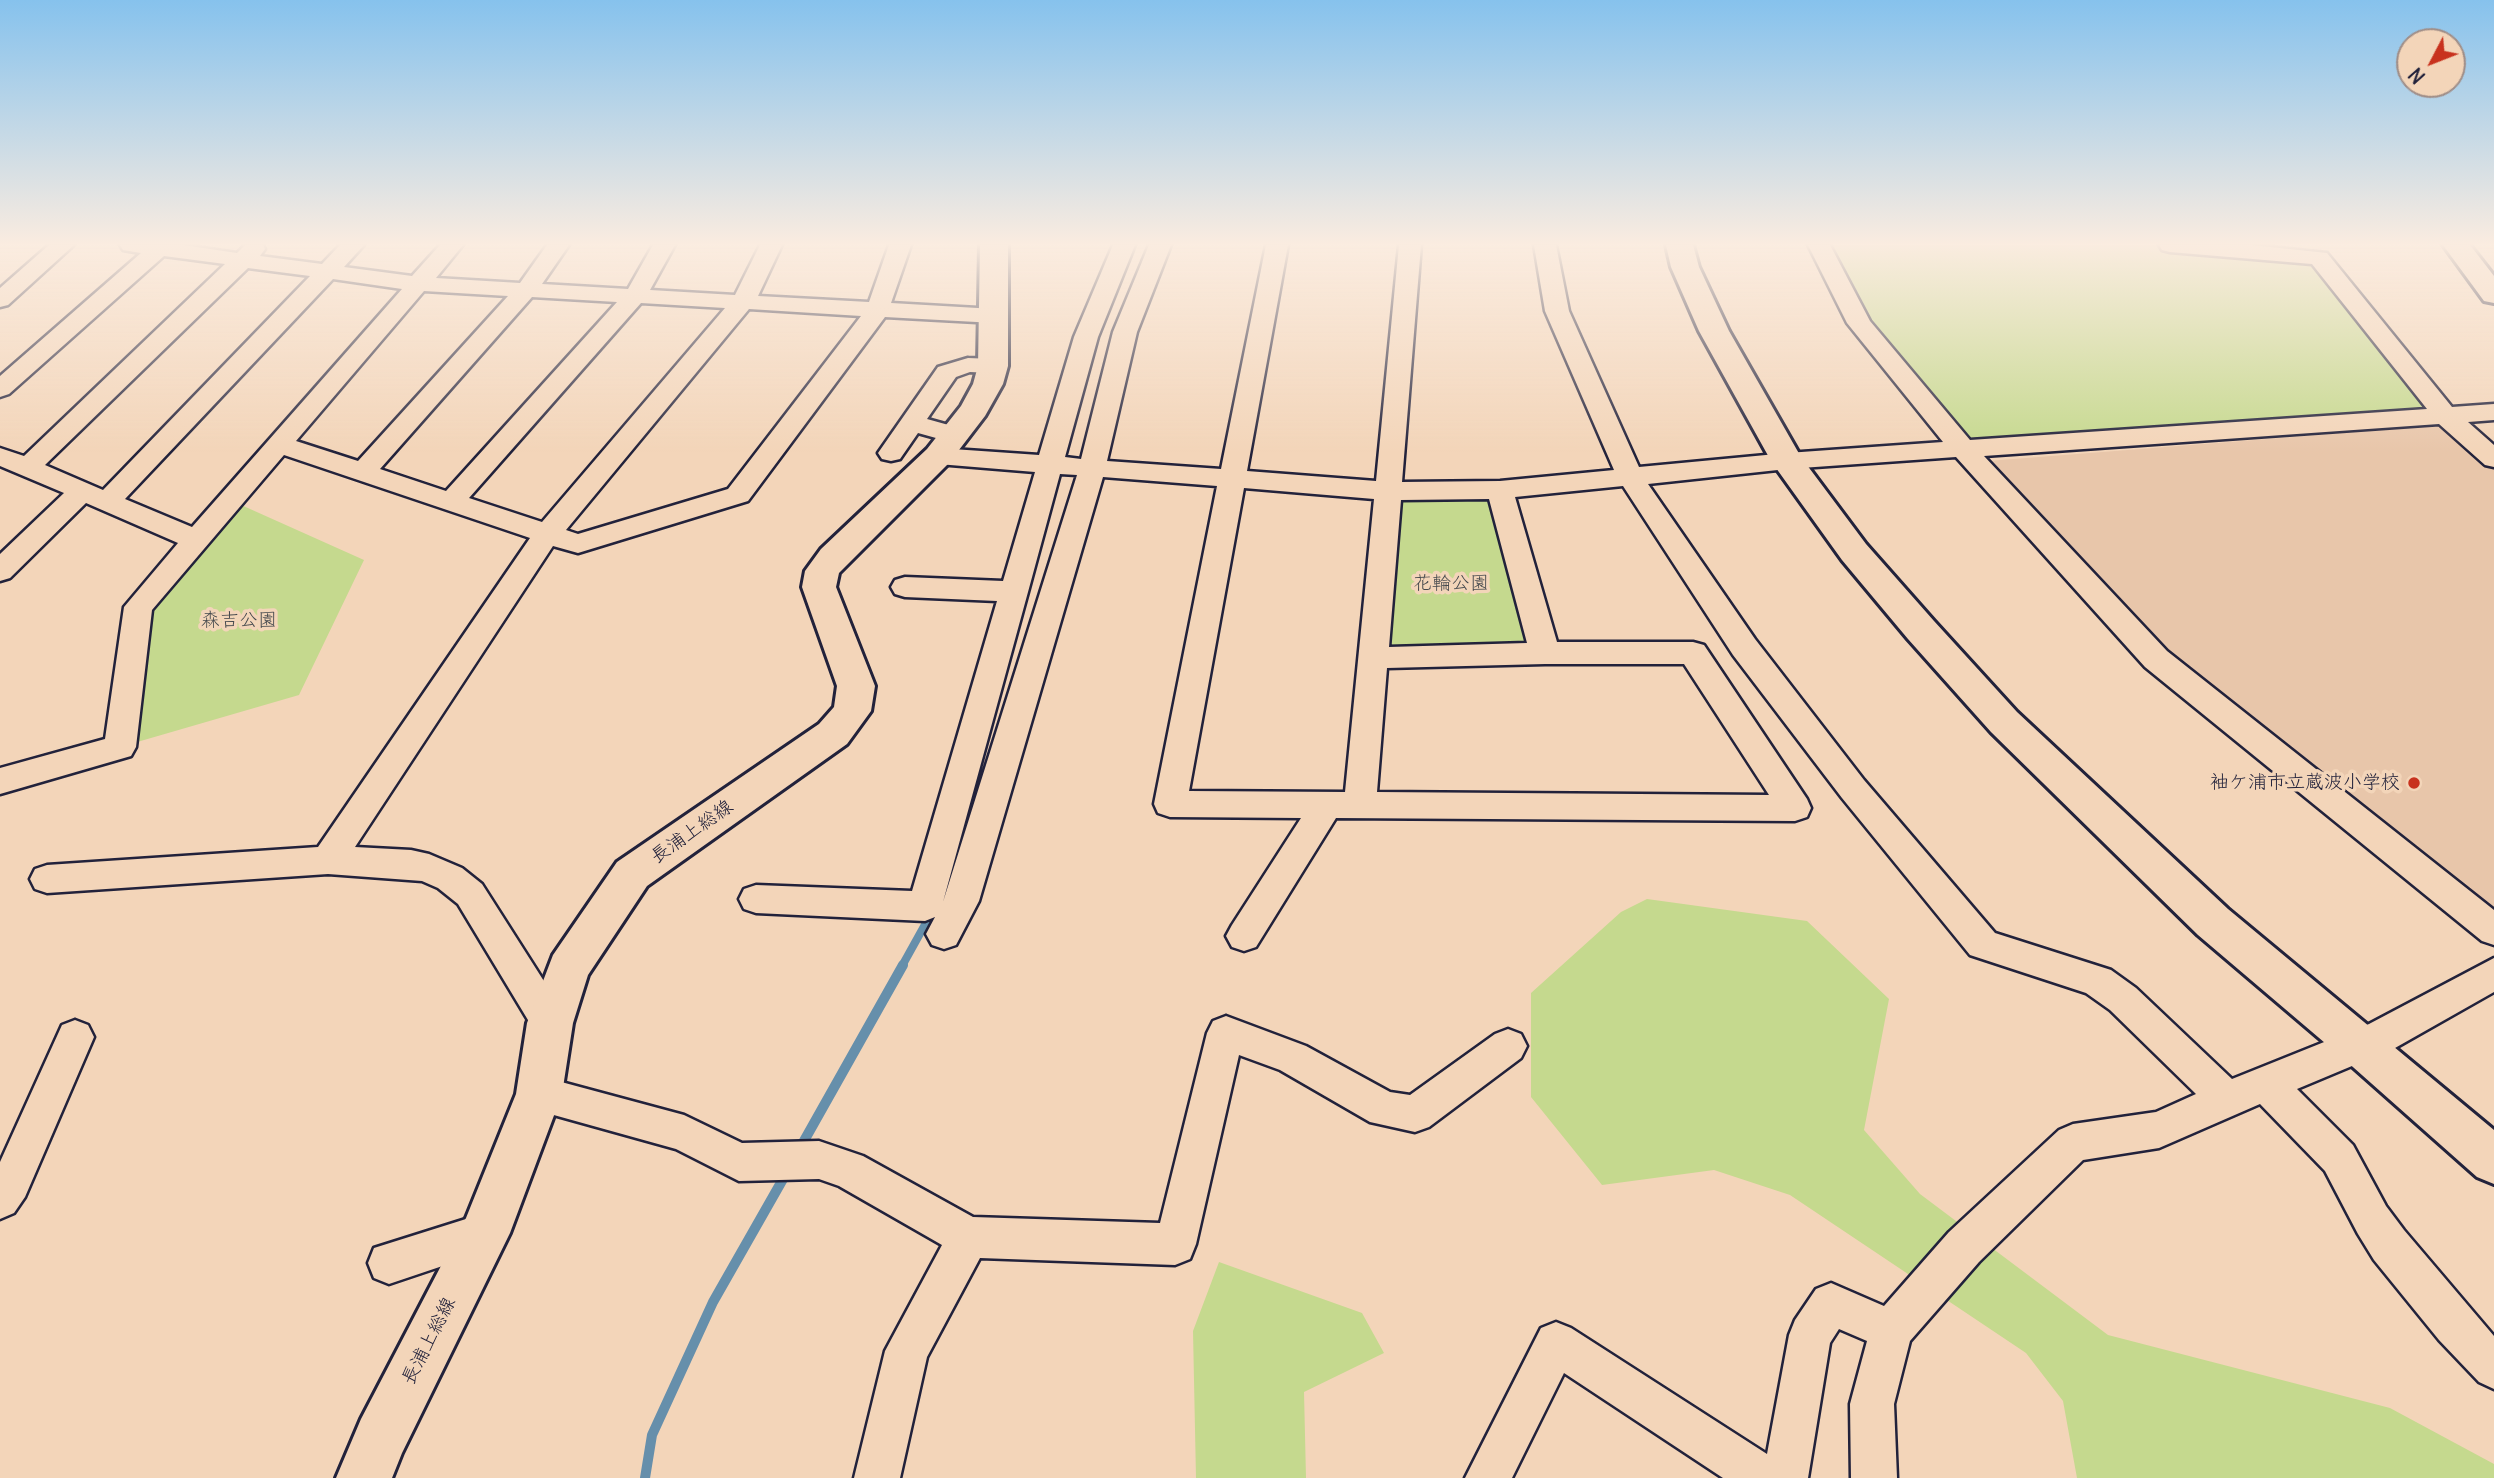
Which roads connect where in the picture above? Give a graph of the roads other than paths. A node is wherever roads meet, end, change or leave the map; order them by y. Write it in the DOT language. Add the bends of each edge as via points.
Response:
graph roads {
  1 [pos="85,314"];
  2 [pos="186,314"];
  3 [pos="288,314"];
  4 [pos="392,314"];
  5 [pos="505,314"];
  6 [pos="619,314"];
  7 [pos="733,314"];
  8 [pos="875,314"];
  9 [pos="947,314"];
  10 [pos="1096,314"];
  11 [pos="1132,314"];
  12 [pos="1264,314"];
  13 [pos="1404,314"];
  14 [pos="1558,314"];
  15 [pos="1706,314"];
  16 [pos="1854,314"];
  17 [pos="2364,314"];
  18 [pos="995,316"];
  19 [pos="993,366"];
  20 [pos="0,389"];
  21 [pos="2494,412"];
  22 [pos="2446,416"];
  23 [pos="911,423"];
  24 [pos="281,445"];
  25 [pos="946,445"];
  26 [pos="1964,450"];
  27 [pos="891,453"];
  28 [pos="0,456"];
  29 [pos="2494,458"];
  30 [pos="1787,461"];
  31 [pos="1051,465"];
  32 [pos="27,468"];
  33 [pos="1092,469"];
  34 [pos="363,472"];
  35 [pos="1630,477"];
  36 [pos="1232,479"];
  37 [pos="1500,490"];
  38 [pos="82,491"];
  39 [pos="1388,491"];
  40 [pos="453,500"];
  41 [pos="107,502"];
  42 [pos="547,534"];
  43 [pos="194,539"];
  44 [pos="0,571"];
  45 [pos="905,587"];
  46 [pos="1014,592"];
  47 [pos="1545,653"];
  48 [pos="1373,658"];
  49 [pos="0,781"];
  50 [pos="1327,806"];
  51 [pos="1360,806"];
  52 [pos="327,860"];
  53 [pos="47,878"];
  54 [pos="756,899"];
  55 [pos="2494,930"];
  56 [pos="944,934"];
  57 [pos="1244,936"];
  58 [pos="2494,974"];
  59 [pos="550,1023"];
  60 [pos="75,1037"];
  61 [pos="2361,1045"];
  62 [pos="1508,1046"];
  63 [pos="2265,1083"];
  64 [pos="539,1094"];
  65 [pos="2227,1099"];
  66 [pos="2494,1161"];
  67 [pos="0,1199"];
  68 [pos="485,1233"];
  69 [pos="969,1237"];
  70 [pos="389,1263"];
  71 [pos="1891,1330"];
  72 [pos="2494,1367"];
  73 [pos="364,1478"];
  74 [pos="877,1478"];
  75 [pos="1488,1478"];
  76 [pos="1763,1478"];
  77 [pos="1785,1478"];
  78 [pos="1874,1478"];
  1 -- 20 [label="street"];
  2 -- 32 [label="street"];
  3 -- 41 [label="street"];
  4 -- 24 [label="street"];
  5 -- 34 [label="street"];
  6 -- 40 [label="street"];
  7 -- 42 [label="street"];
  8 -- 42 [label="street" via="738,495 578,544"];
  9 -- 18 [label="street"];
  10 -- 31 [label="street"];
  11 -- 33 [label="street"];
  12 -- 36 [label="street"];
  13 -- 39 [label="street"];
  14 -- 35 [label="street"];
  15 -- 30 [label="main road"];
  16 -- 26 [label="street"];
  17 -- 22 [label="street"];
  18 -- 19 [label="main road, 長浦上総線"];
  19 -- 23 [label="street" via="968,365 947,372"];
  19 -- 25 [label="main road, 長浦上総線" via="979,400"];
  21 -- 22 [label="street"];
  22 -- 26 [label="street"];
  22 -- 29 [label="street"];
  23 -- 25 [label="street"];
  23 -- 27 [label="street"];
  24 -- 34 [label="street"];
  24 -- 43 [label="street"];
  25 -- 31 [label="street"];
  25 -- 59 [label="main road, 長浦上総線" via="822,571 819,587 856,687 852,711 832,734 632,874 568,968"];
  26 -- 30 [label="street"];
  26 -- 55 [label="street" via="2156,659"];
  28 -- 32 [label="street"];
  30 -- 35 [label="street"];
  30 -- 61 [label="main road" via="1854,552 2004,722 2213,922"];
  31 -- 33 [label="street"];
  31 -- 46 [label="street"];
  32 -- 38 [label="street"];
  33 -- 36 [label="street"];
  33 -- 56 [label="street" via="962,901"];
  34 -- 40 [label="street"];
  35 -- 37 [label="street"];
  35 -- 65 [label="street" via="1744,646 1853,789 1983,944 2098,981 2123,999"];
  36 -- 39 [label="street"];
  36 -- 50 [label="street" via="1170,804"];
  37 -- 39 [label="street"];
  37 -- 47 [label="street"];
  38 -- 41 [label="street"];
  38 -- 44 [label="street"];
  39 -- 48 [label="street"];
  40 -- 42 [label="street"];
  41 -- 43 [label="street"];
  42 -- 52 [label="street"];
  43 -- 49 [label="street" via="138,607 120,747"];
  45 -- 46 [label="street"];
  46 -- 54 [label="street" via="925,906"];
  47 -- 48 [label="street"];
  47 -- 51 [label="street" via="1693,653 1795,808"];
  48 -- 51 [label="street"];
  50 -- 51 [label="street"];
  50 -- 57 [label="street"];
  52 -- 53 [label="street"];
  52 -- 59 [label="street" via="411,864 450,878 470,894"];
  58 -- 61 [label="street"];
  59 -- 64 [label="main road, 長浦上総線"];
  60 -- 67 [label="street"];
  61 -- 63 [label="street"];
  61 -- 66 [label="main road"];
  62 -- 69 [label="street" via="1415,1114 1384,1109 1293,1058 1226,1033 1175,1244"];
  63 -- 65 [label="street"];
  63 -- 72 [label="street" via="2339,1158 2389,1245"];
  64 -- 68 [label="main road, 長浦上総線"];
  64 -- 69 [label="street" via="684,1133 739,1162 819,1160 849,1170"];
  65 -- 71 [label="street" via="2159,1130 2073,1143 1964,1247"];
  68 -- 70 [label="street"];
  68 -- 73 [label="main road, 長浦上総線"];
  69 -- 74 [label="street" via="907,1351"];
  71 -- 77 [label="street" via="1831,1304 1810,1335"];
  71 -- 78 [label="street" via="1872,1404"];
  75 -- 76 [label="street" via="1556,1343"];
}
